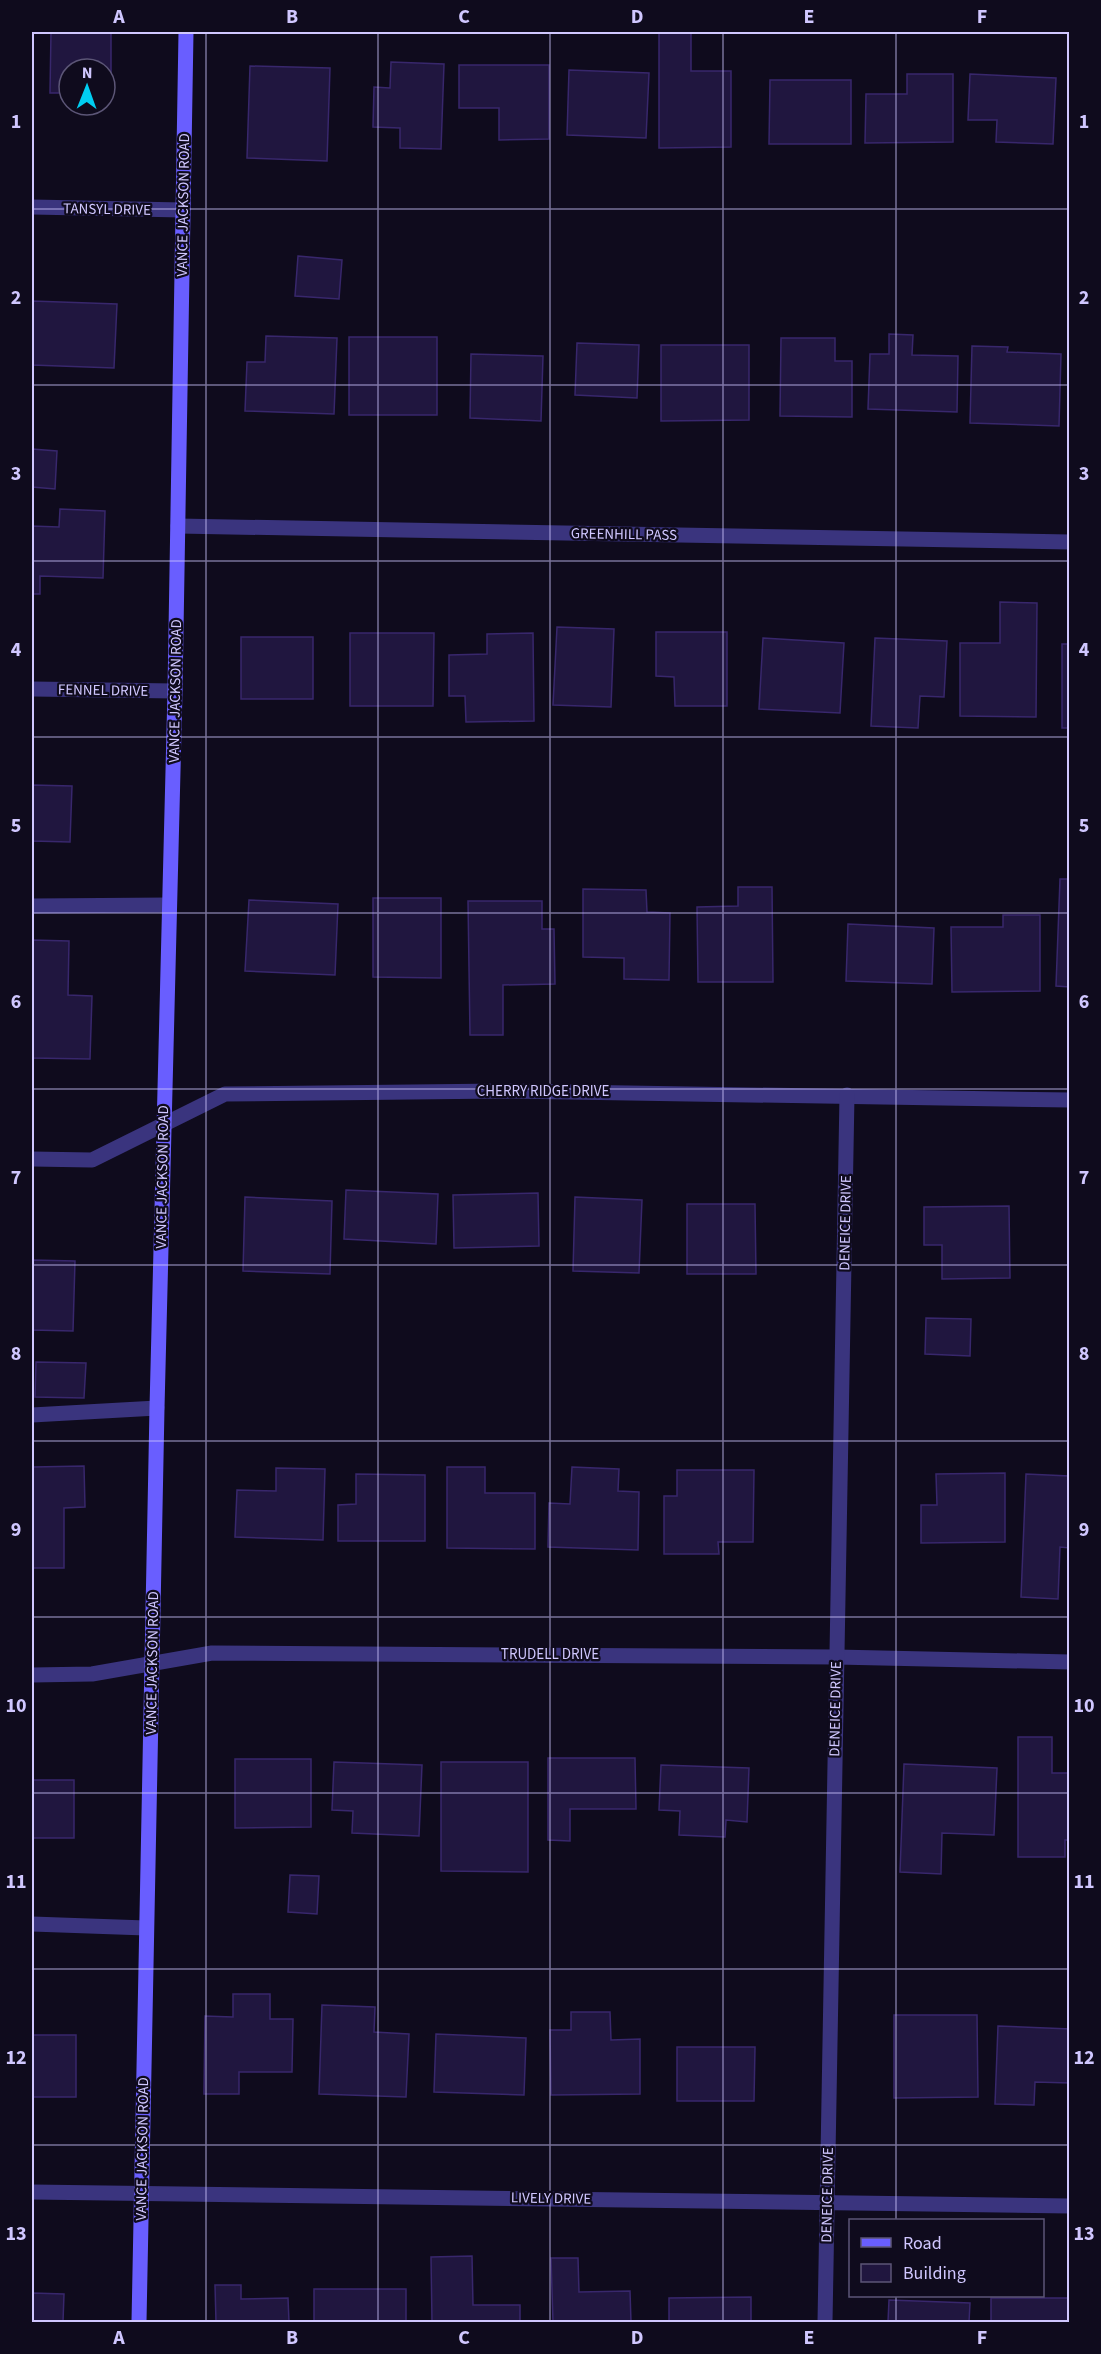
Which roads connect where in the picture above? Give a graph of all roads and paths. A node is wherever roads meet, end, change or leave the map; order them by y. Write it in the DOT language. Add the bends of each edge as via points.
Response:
graph roads {
  1 [pos="186,32"];
  2 [pos="32,207"];
  3 [pos="183,210"];
  4 [pos="178,526"];
  5 [pos="1070,542"];
  6 [pos="32,689"];
  7 [pos="175,691"];
  8 [pos="169,905"];
  9 [pos="32,906"];
  10 [pos="847,1095"];
  11 [pos="1070,1100"];
  12 [pos="163,1126"];
  13 [pos="32,1159"];
  14 [pos="157,1408"];
  15 [pos="32,1415"];
  16 [pos="836,1657"];
  17 [pos="1070,1662"];
  18 [pos="152,1664"];
  19 [pos="32,1675"];
  20 [pos="32,1924"];
  21 [pos="146,1928"];
  22 [pos="32,2192"];
  23 [pos="142,2192"];
  24 [pos="827,2202"];
  25 [pos="1070,2206"];
  26 [pos="139,2322"];
  27 [pos="825,2322"];
  1 -- 3 [label="main road, VANCE JACKSON ROAD"];
  2 -- 3 [label="street, TANSYL DRIVE"];
  3 -- 4 [label="main road, VANCE JACKSON ROAD"];
  4 -- 5 [label="street, GREENHILL PASS"];
  4 -- 7 [label="main road, VANCE JACKSON ROAD"];
  6 -- 7 [label="street, FENNEL DRIVE"];
  7 -- 8 [label="main road, VANCE JACKSON ROAD"];
  8 -- 9 [label="street"];
  8 -- 12 [label="main road, VANCE JACKSON ROAD"];
  10 -- 11 [label="street, CHERRY RIDGE DRIVE"];
  10 -- 12 [label="street, CHERRY RIDGE DRIVE" via="502,1091 225,1094"];
  10 -- 16 [label="street, DENEICE DRIVE"];
  12 -- 13 [label="street, CHERRY RIDGE DRIVE" via="92,1160"];
  12 -- 14 [label="main road, VANCE JACKSON ROAD"];
  14 -- 15 [label="street"];
  14 -- 18 [label="main road, VANCE JACKSON ROAD"];
  16 -- 17 [label="street, TRUDELL DRIVE"];
  16 -- 18 [label="street, TRUDELL DRIVE" via="268,1652 212,1653"];
  16 -- 24 [label="street, DENEICE DRIVE"];
  18 -- 19 [label="street, TRUDELL DRIVE" via="92,1674"];
  18 -- 21 [label="main road, VANCE JACKSON ROAD"];
  20 -- 21 [label="street"];
  21 -- 23 [label="main road, VANCE JACKSON ROAD"];
  22 -- 23 [label="street, LIVELY DRIVE"];
  23 -- 24 [label="street, LIVELY DRIVE"];
  23 -- 26 [label="main road, VANCE JACKSON ROAD"];
  24 -- 25 [label="street, LIVELY DRIVE"];
  24 -- 27 [label="street, DENEICE DRIVE"];
}
